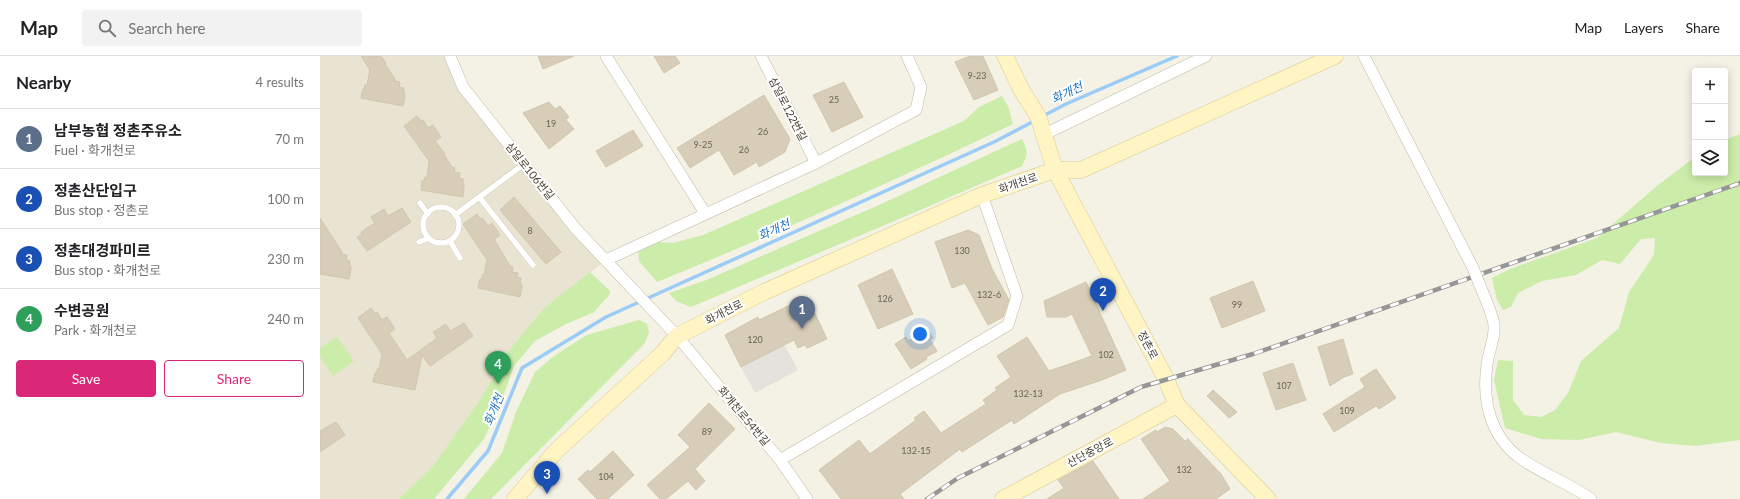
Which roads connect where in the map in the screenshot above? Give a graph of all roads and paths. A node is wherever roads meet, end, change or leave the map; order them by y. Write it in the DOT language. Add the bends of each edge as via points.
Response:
graph roads {
  1 [pos="450,56"];
  2 [pos="606,56"];
  3 [pos="761,56"];
  4 [pos="907,56"];
  5 [pos="1005,56"];
  6 [pos="1206,56"];
  7 [pos="1335,56"];
  8 [pos="1364,56"];
  9 [pos="1041,126"];
  10 [pos="816,163"];
  11 [pos="524,164"];
  12 [pos="1055,170"];
  13 [pos="982,196"];
  14 [pos="480,198"];
  15 [pos="420,203"];
  16 [pos="428,214"];
  17 [pos="706,214"];
  18 [pos="456,215"];
  19 [pos="429,238"];
  20 [pos="450,241"];
  21 [pos="419,242"];
  22 [pos="460,258"];
  23 [pos="606,260"];
  24 [pos="533,265"];
  25 [pos="622,276"];
  26 [pos="673,332"];
  27 [pos="1177,405"];
  28 [pos="780,460"];
  29 [pos="516,499"];
  30 [pos="807,499"];
  31 [pos="1003,499"];
  32 [pos="1268,499"];
  33 [pos="1591,499"];
  1 -- 11 [label="street, 삼일로106번길" via="463,87"];
  2 -- 17 [label="street"];
  3 -- 10 [label="street, 삼일로122번길"];
  4 -- 10 [label="street" via="921,87 916,110"];
  5 -- 9 [label="main road, 정촌로"];
  6 -- 9 [label="street"];
  7 -- 12 [label="main road" via="1081,170"];
  8 -- 33 [label="street, bridge" via="1479,283 1494,326 1484,391 1489,416 1498,437 1519,458 1576,488"];
  9 -- 12 [label="main road, 정촌로"];
  10 -- 17 [label="street"];
  11 -- 14 [label="lane"];
  11 -- 23 [label="street, 삼일로106번길" via="576,229"];
  12 -- 13 [label="main road, 화개천로"];
  12 -- 27 [label="main road, 정촌로" via="1166,379"];
  13 -- 26 [label="main road, 화개천로"];
  13 -- 28 [label="street" via="1017,296 1008,325"];
  14 -- 18 [label="lane"];
  14 -- 24 [label="lane"];
  15 -- 16 [label="lane"];
  16 -- 18 [label="lane" via="442,208"];
  16 -- 19 [label="lane" via="424,224"];
  17 -- 23 [label="street"];
  18 -- 20 [label="lane" via="458,232"];
  19 -- 20 [label="lane" via="438,243"];
  19 -- 21 [label="lane"];
  20 -- 22 [label="lane"];
  23 -- 25 [label="street, 삼일로106번길"];
  25 -- 26 [label="street, 화개천로54번길"];
  26 -- 28 [label="street, 화개천로54번길"];
  26 -- 29 [label="main road, 화개천로" via="663,353 556,451"];
  27 -- 31 [label="main road, 산단중앙로"];
  27 -- 32 [label="main road, 정촌로"];
  28 -- 30 [label="street, 화개천로54번길"];
}
